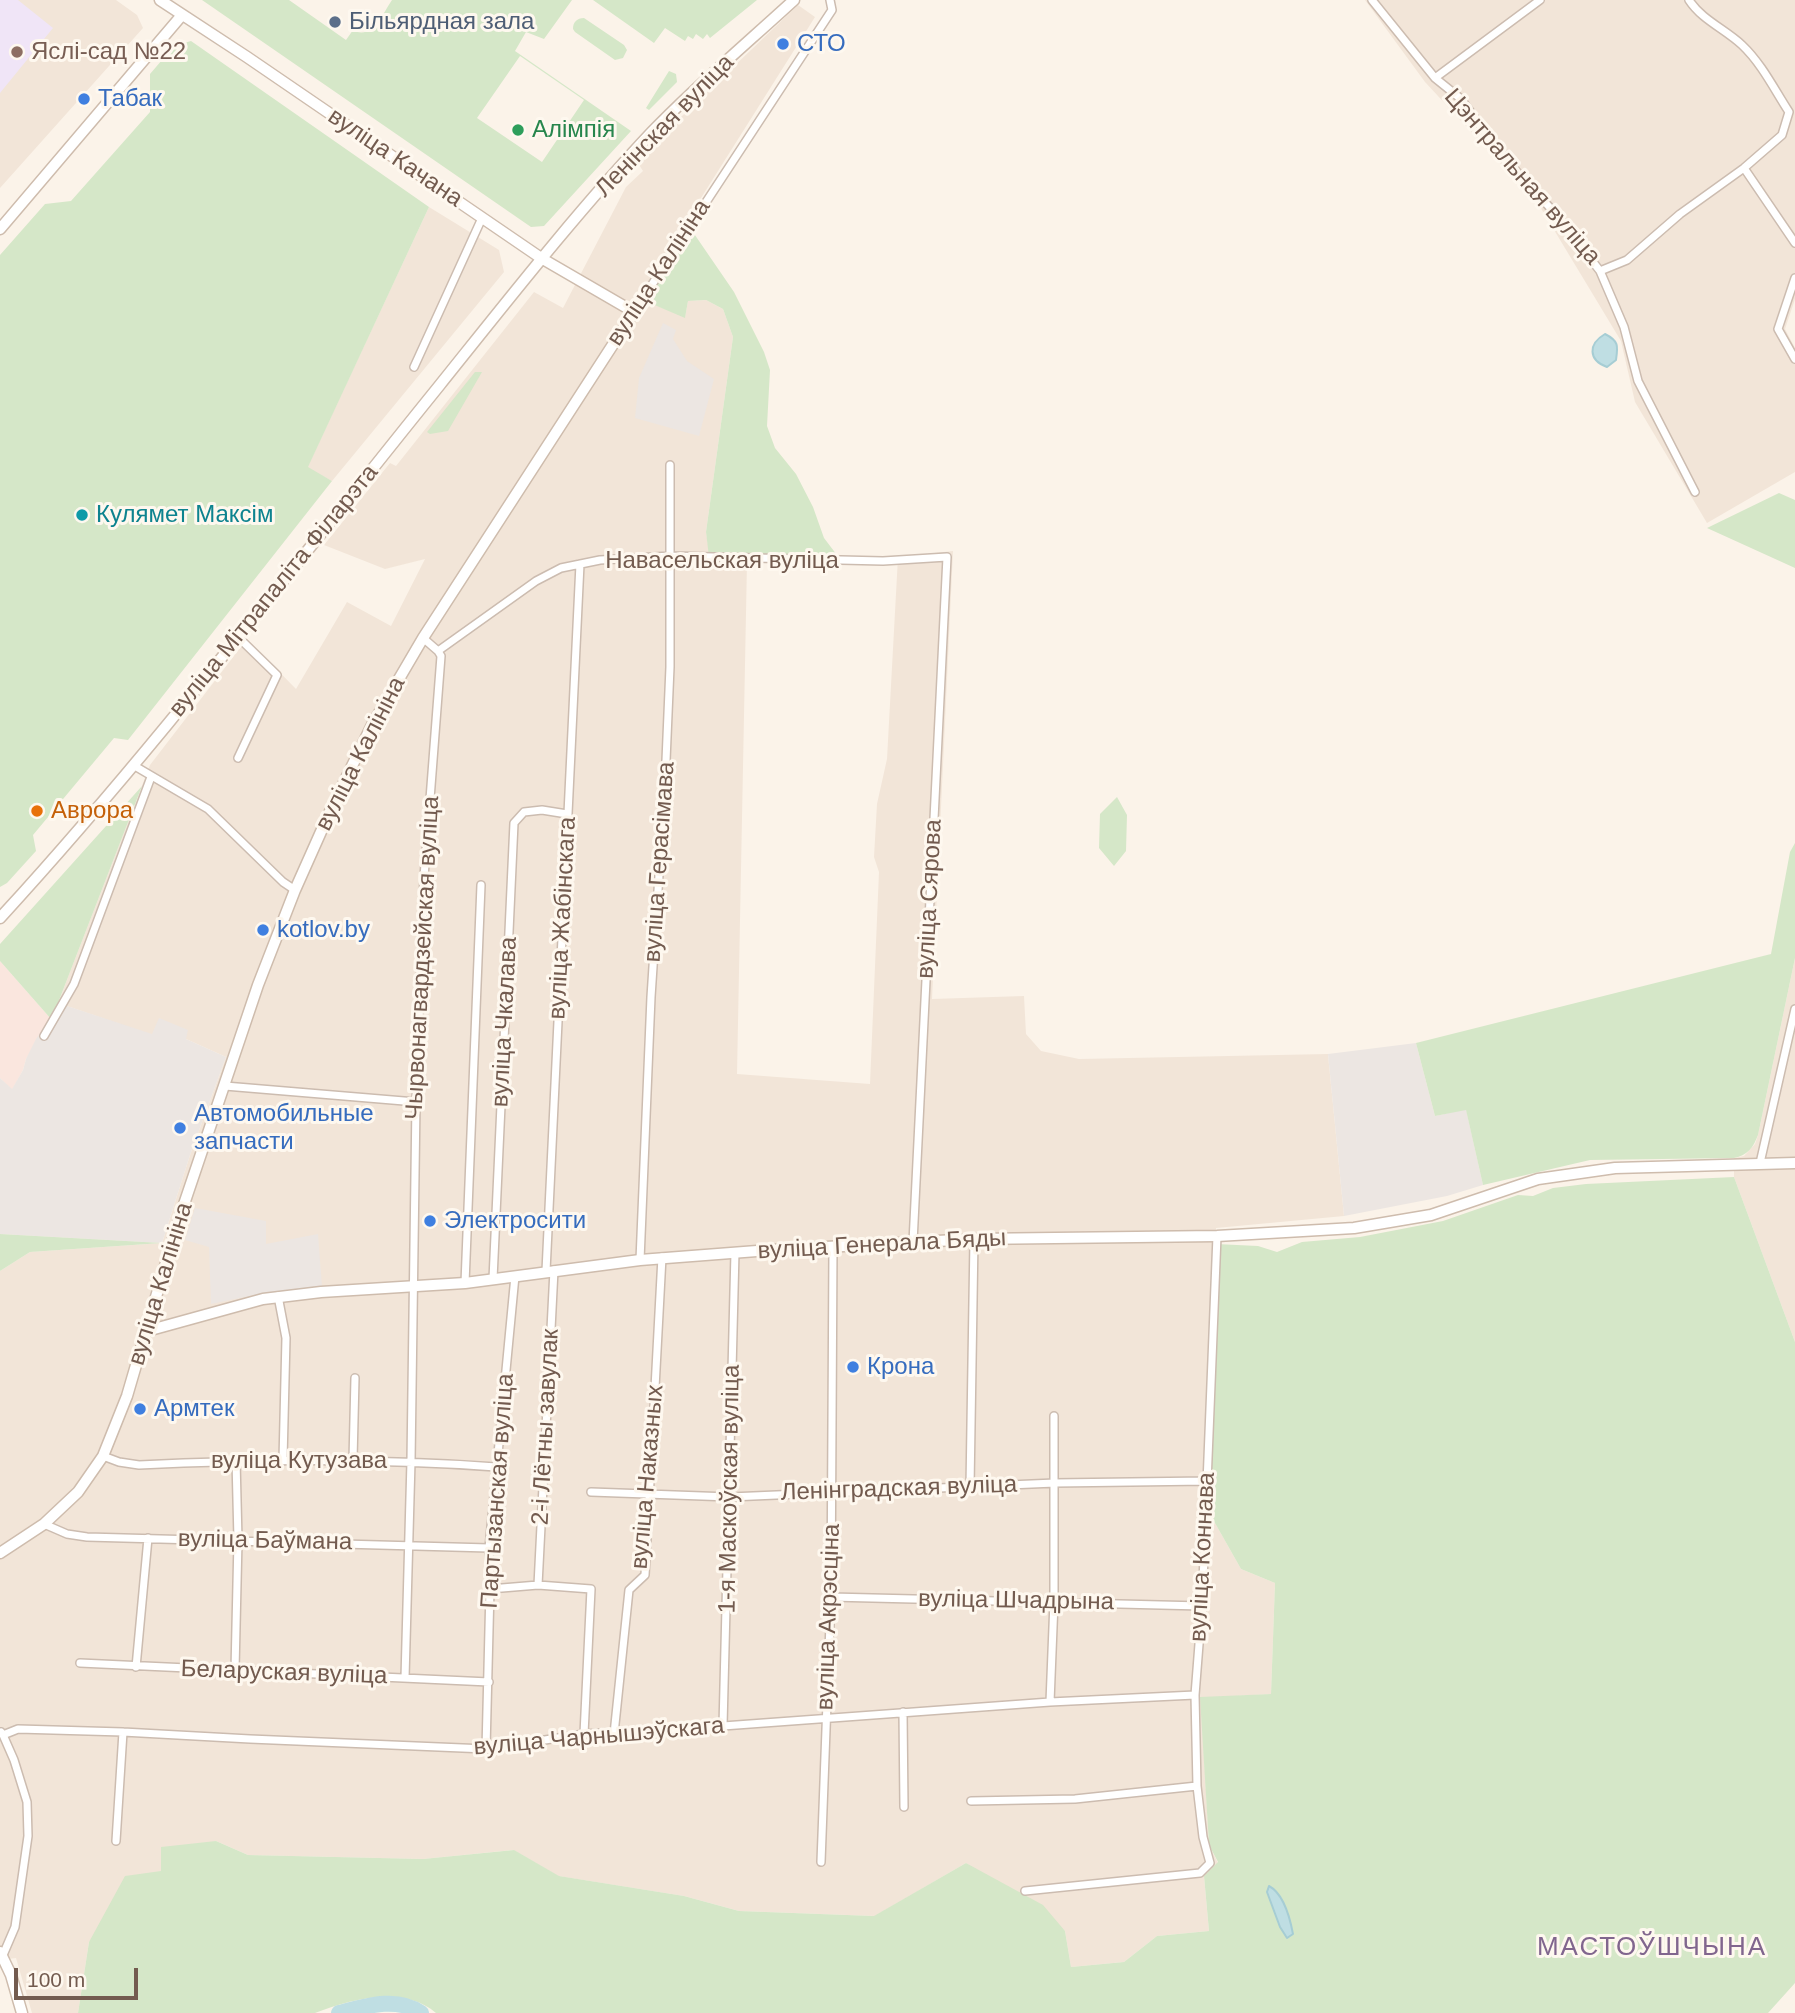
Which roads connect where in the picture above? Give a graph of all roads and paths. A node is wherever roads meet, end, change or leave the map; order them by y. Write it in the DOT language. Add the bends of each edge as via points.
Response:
graph roads {
  1 [pos="160,0"];
  2 [pos="794,0"];
  3 [pos="830,0"];
  4 [pos="1372,0"];
  5 [pos="1539,0"];
  6 [pos="1689,0"];
  7 [pos="182,15"];
  8 [pos="1435,78"];
  9 [pos="1745,168"];
  10 [pos="482,218"];
  11 [pos="0,229"];
  12 [pos="1795,243"];
  13 [pos="541,258"];
  14 [pos="1600,271"];
  15 [pos="1795,278"];
  16 [pos="634,312"];
  17 [pos="1795,359"];
  18 [pos="414,368"];
  19 [pos="670,465"];
  20 [pos="1695,492"];
  21 [pos="671,556"];
  22 [pos="947,557"];
  23 [pos="580,564"];
  24 [pos="237,636"];
  25 [pos="423,638"];
  26 [pos="438,650"];
  27 [pos="238,758"];
  28 [pos="134,765"];
  29 [pos="151,777"];
  30 [pos="567,814"];
  31 [pos="481,886"];
  32 [pos="295,890"];
  33 [pos="0,918"];
  34 [pos="1795,1009"];
  35 [pos="44,1036"];
  36 [pos="225,1086"];
  37 [pos="416,1102"];
  38 [pos="1760,1163"];
  39 [pos="1795,1163"];
  40 [pos="1217,1236"];
  41 [pos="974,1239"];
  42 [pos="913,1242"];
  43 [pos="833,1247"];
  44 [pos="735,1252"];
  45 [pos="662,1257"];
  46 [pos="640,1259"];
  47 [pos="550,1271"];
  48 [pos="515,1276"];
  49 [pos="493,1279"];
  50 [pos="465,1283"];
  51 [pos="414,1286"];
  52 [pos="278,1296"];
  53 [pos="147,1331"];
  54 [pos="355,1378"];
  55 [pos="1054,1416"];
  56 [pos="103,1456"];
  57 [pos="236,1460"];
  58 [pos="283,1460"];
  59 [pos="353,1460"];
  60 [pos="411,1461"];
  61 [pos="496,1466"];
  62 [pos="1207,1481"];
  63 [pos="1055,1483"];
  64 [pos="970,1487"];
  65 [pos="591,1492"];
  66 [pos="832,1492"];
  67 [pos="650,1494"];
  68 [pos="730,1497"];
  69 [pos="44,1524"];
  70 [pos="148,1538"];
  71 [pos="238,1540"];
  72 [pos="408,1545"];
  73 [pos="489,1548"];
  74 [pos="0,1553"];
  75 [pos="538,1584"];
  76 [pos="490,1590"];
  77 [pos="831,1597"];
  78 [pos="1054,1602"];
  79 [pos="1202,1606"];
  80 [pos="80,1663"];
  81 [pos="136,1667"];
  82 [pos="236,1670"];
  83 [pos="405,1678"];
  84 [pos="489,1682"];
  85 [pos="1195,1695"];
  86 [pos="1050,1702"];
  87 [pos="903,1712"];
  88 [pos="826,1718"];
  89 [pos="723,1726"];
  90 [pos="123,1732"];
  91 [pos="2,1733"];
  92 [pos="584,1734"];
  93 [pos="614,1734"];
  94 [pos="486,1749"];
  95 [pos="1197,1786"];
  96 [pos="971,1801"];
  97 [pos="904,1807"];
  98 [pos="116,1841"];
  99 [pos="821,1862"];
  100 [pos="1025,1891"];
  101 [pos="1,1953"];
  102 [pos="22,2013"];
  1 -- 7 [label="main road, вуліца Качана"];
  2 -- 13 [label="main road, Ленінская вуліца" via="649,136"];
  3 -- 16 [label="street, вуліца Калініна" via="832,10"];
  4 -- 8 [label="street, Цэнтральная вуліца"];
  5 -- 8 [label="street"];
  6 -- 9 [label="street, Цэнтральная вуліца" via="1697,12 1757,60 1788,112 1782,135"];
  7 -- 10 [label="main road, вуліца Качана"];
  7 -- 11 [label="main road"];
  8 -- 14 [label="street, Цэнтральная вуліца" via="1461,99"];
  9 -- 12 [label="street"];
  9 -- 14 [label="street, Цэнтральная вуліца" via="1680,214 1627,260"];
  10 -- 13 [label="main road, вуліца Качана"];
  10 -- 18 [label="street"];
  13 -- 16 [label="main road, вуліца Качана"];
  13 -- 24 [label="main road, вуліца Мітрапаліта Філарэта"];
  14 -- 20 [label="street" via="1638,381"];
  15 -- 17 [label="street" via="1778,329"];
  16 -- 25 [label="main road, вуліца Калініна"];
  19 -- 21 [label="street, вуліца Герасімава"];
  21 -- 22 [label="street, Навасельская вуліца" via="883,561"];
  21 -- 23 [label="street, Навасельская вуліца"];
  21 -- 46 [label="street, вуліца Герасімава" via="666,784"];
  22 -- 42 [label="street, вуліца Сярова"];
  23 -- 26 [label="street, Навасельская вуліца" via="536,581"];
  23 -- 30 [label="street, вуліца Жабінскага"];
  24 -- 27 [label="street" via="277,675"];
  24 -- 28 [label="main road, вуліца Мітрапаліта Філарэта"];
  25 -- 26 [label="street"];
  25 -- 32 [label="main road, вуліца Калініна" via="372,724"];
  26 -- 37 [label="street, Чырвонагвардзейская вуліца"];
  28 -- 29 [label="street"];
  28 -- 33 [label="main road, вуліца Мітрапаліта Філарэта"];
  29 -- 32 [label="street" via="208,809"];
  29 -- 35 [label="street" via="74,984"];
  30 -- 47 [label="street, вуліца Жабінскага"];
  30 -- 49 [label="street, вуліца Чкалава" via="524,812 514,823"];
  31 -- 50 [label="street"];
  32 -- 36 [label="main road, вуліца Калініна"];
  34 -- 38 [label="street"];
  36 -- 37 [label="street"];
  36 -- 53 [label="main road, вуліца Калініна"];
  37 -- 51 [label="street, Чырвонагвардзейская вуліца"];
  38 -- 39 [label="main road, вуліца Генерала Бяды"];
  38 -- 40 [label="main road, вуліца Генерала Бяды" via="1615,1168 1538,1179 1431,1215 1367,1227"];
  40 -- 41 [label="main road, вуліца Генерала Бяды"];
  40 -- 62 [label="street, вуліца Коннава"];
  41 -- 42 [label="main road, вуліца Генерала Бяды"];
  41 -- 64 [label="street"];
  42 -- 43 [label="main road, вуліца Генерала Бяды"];
  43 -- 44 [label="main road, вуліца Генерала Бяды"];
  43 -- 66 [label="street, вуліца Акрэсціна"];
  44 -- 45 [label="main road, вуліца Генерала Бяды"];
  44 -- 68 [label="street, 1-я Маскоўская вуліца"];
  45 -- 46 [label="main road, вуліца Генерала Бяды"];
  45 -- 67 [label="street, вуліца Наказных"];
  46 -- 47 [label="main road, вуліца Генерала Бяды"];
  47 -- 48 [label="main road, вуліца Генерала Бяды"];
  47 -- 75 [label="street, 2-і Лётны завулак"];
  48 -- 49 [label="main road, вуліца Генерала Бяды"];
  48 -- 61 [label="street, Партызанская вуліца"];
  49 -- 50 [label="main road, вуліца Генерала Бяды"];
  50 -- 51 [label="main road, вуліца Генерала Бяды"];
  51 -- 52 [label="main road, вуліца Генерала Бяды"];
  51 -- 60 [label="street, Чырвонагвардзейская вуліца"];
  52 -- 53 [label="main road, вуліца Генерала Бяды"];
  52 -- 58 [label="street" via="286,1338"];
  53 -- 56 [label="main road, вуліца Калініна"];
  54 -- 59 [label="street"];
  55 -- 63 [label="street"];
  56 -- 57 [label="street, вуліца Кутузава" via="139,1465"];
  56 -- 69 [label="main road, вуліца Калініна" via="78,1492"];
  57 -- 58 [label="street, вуліца Кутузава"];
  57 -- 71 [label="street"];
  58 -- 59 [label="street, вуліца Кутузава"];
  59 -- 60 [label="street, вуліца Кутузава"];
  60 -- 61 [label="street, вуліца Кутузава"];
  60 -- 72 [label="street, Чырвонагвардзейская вуліца"];
  61 -- 73 [label="street, Партызанская вуліца"];
  62 -- 63 [label="street, Ленінградская вуліца"];
  62 -- 79 [label="street, вуліца Коннава"];
  63 -- 64 [label="street, Ленінградская вуліца"];
  63 -- 78 [label="street"];
  64 -- 66 [label="street, Ленінградская вуліца"];
  65 -- 67 [label="street, Ленінградская вуліца"];
  66 -- 68 [label="street, Ленінградская вуліца"];
  66 -- 77 [label="street, вуліца Акрэсціна"];
  67 -- 68 [label="street, Ленінградская вуліца"];
  67 -- 93 [label="street, вуліца Наказных" via="645,1575 629,1590"];
  68 -- 89 [label="street, 1-я Маскоўская вуліца"];
  69 -- 70 [label="street, вуліца Баўмана" via="87,1537"];
  69 -- 74 [label="main road, вуліца Калініна"];
  70 -- 71 [label="street, вуліца Баўмана"];
  70 -- 81 [label="street"];
  71 -- 72 [label="street, вуліца Баўмана"];
  71 -- 82 [label="street"];
  72 -- 73 [label="street, вуліца Баўмана"];
  72 -- 83 [label="street, Чырвонагвардзейская вуліца"];
  73 -- 76 [label="street, Партызанская вуліца"];
  75 -- 76 [label="street"];
  75 -- 92 [label="street" via="591,1589"];
  76 -- 84 [label="street, Партызанская вуліца"];
  77 -- 78 [label="street, вуліца Шчадрына"];
  77 -- 88 [label="street, вуліца Акрэсціна"];
  78 -- 79 [label="street, вуліца Шчадрына"];
  78 -- 86 [label="street"];
  79 -- 85 [label="street, вуліца Коннава"];
  80 -- 81 [label="street, Беларуская вуліца"];
  81 -- 82 [label="street, Беларуская вуліца"];
  82 -- 83 [label="street, Беларуская вуліца"];
  83 -- 84 [label="street, Беларуская вуліца"];
  84 -- 94 [label="street, Партызанская вуліца"];
  85 -- 86 [label="street, вуліца Чарнышэўскага"];
  85 -- 95 [label="street, вуліца Коннава"];
  86 -- 87 [label="street, вуліца Чарнышэўскага"];
  87 -- 88 [label="street, вуліца Чарнышэўскага"];
  87 -- 97 [label="street"];
  88 -- 89 [label="street, вуліца Чарнышэўскага"];
  88 -- 99 [label="street, вуліца Акрэсціна"];
  89 -- 93 [label="street, вуліца Чарнышэўскага"];
  90 -- 91 [label="street, вуліца Чарнышэўскага"];
  90 -- 94 [label="street, вуліца Чарнышэўскага"];
  90 -- 98 [label="street"];
  91 -- 101 [label="street" via="27,1802 28,1836 15,1927"];
  92 -- 93 [label="street, вуліца Чарнышэўскага"];
  92 -- 94 [label="street, вуліца Чарнышэўскага"];
  95 -- 96 [label="street" via="1075,1799"];
  95 -- 100 [label="street, вуліца Коннава" via="1210,1863 1200,1873"];
  101 -- 102 [label="main road"];
}
